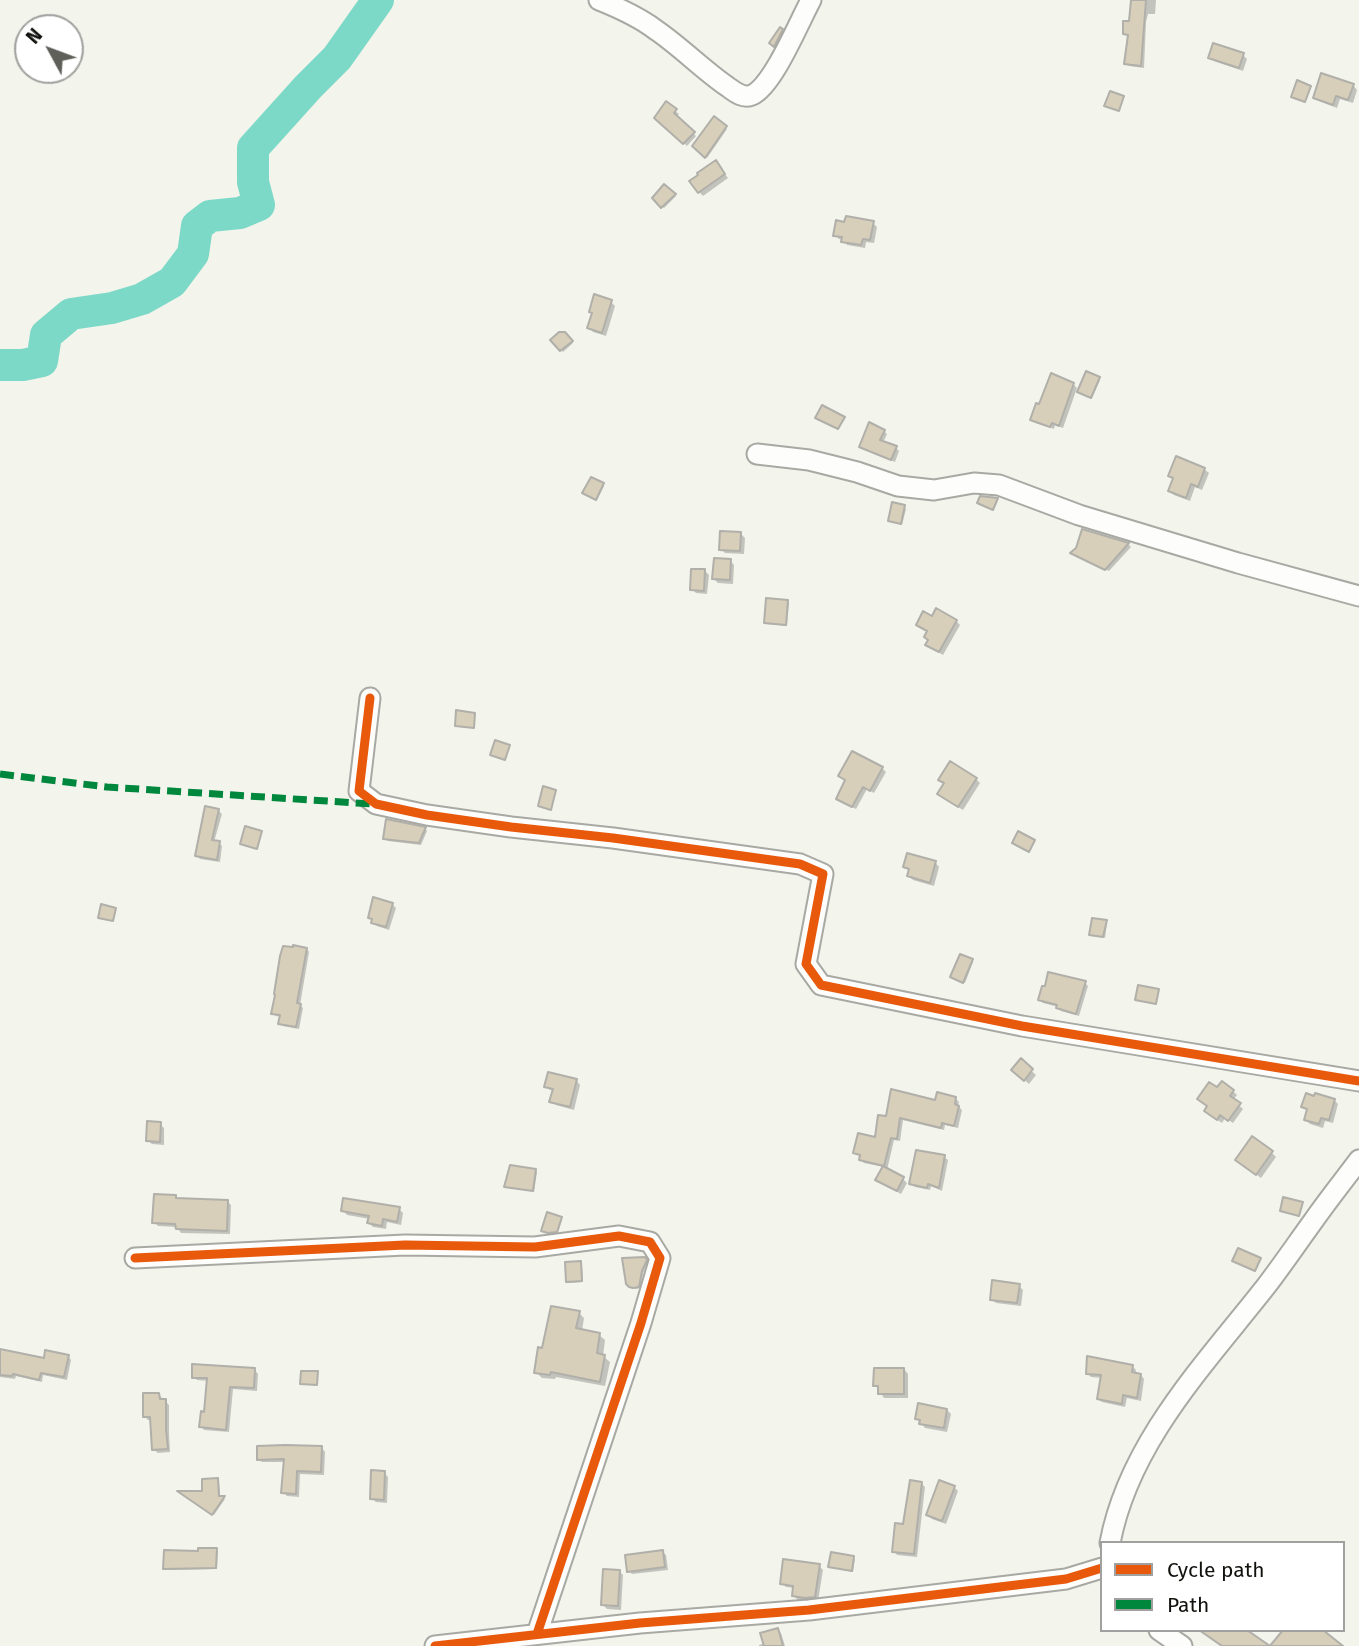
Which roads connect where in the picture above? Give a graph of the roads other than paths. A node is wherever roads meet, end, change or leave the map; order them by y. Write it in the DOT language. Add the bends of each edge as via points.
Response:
graph roads {
  1 [pos="599,0"];
  2 [pos="811,0"];
  3 [pos="757,454"];
  4 [pos="1359,596"];
  5 [pos="370,698"];
  6 [pos="1359,1081"];
  7 [pos="1359,1160"];
  8 [pos="135,1258"];
  9 [pos="1110,1541"];
  10 [pos="1100,1569"];
  11 [pos="1163,1632"];
  12 [pos="537,1634"];
  13 [pos="435,1646"];
  14 [pos="1182,1646"];
  1 -- 2 [label="street" via="657,30 744,97 769,80"];
  3 -- 4 [label="street" via="809,460 898,486 934,490 974,483 999,485 1079,515"];
  5 -- 6 [label="street" via="359,791 376,804 511,827 800,864 823,874 806,964 821,985 1022,1026"];
  7 -- 9 [label="street" via="1155,1434 1128,1485"];
  8 -- 12 [label="street" via="405,1245 535,1247 619,1236 650,1242 660,1258"];
  10 -- 12 [label="street" via="1066,1579 822,1608"];
  11 -- 14 [label="street"];
  12 -- 13 [label="street"];
}
